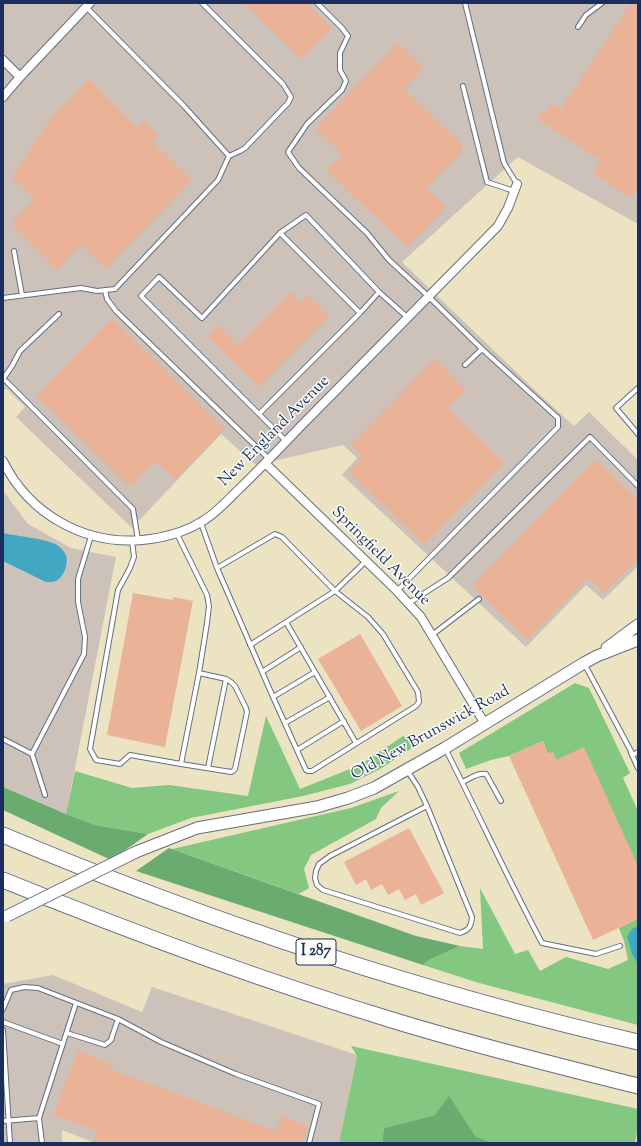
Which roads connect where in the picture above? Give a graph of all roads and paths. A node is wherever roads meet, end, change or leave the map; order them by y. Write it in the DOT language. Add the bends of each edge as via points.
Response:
graph roads {
  1 [pos="202,3"];
  2 [pos="317,3"];
  3 [pos="465,3"];
  4 [pos="602,3"];
  5 [pos="88,5"];
  6 [pos="578,27"];
  7 [pos="3,60"];
  8 [pos="20,77"];
  9 [pos="462,86"];
  10 [pos="3,97"];
  11 [pos="229,156"];
  12 [pos="516,188"];
  13 [pos="280,233"];
  14 [pos="14,251"];
  15 [pos="105,290"];
  16 [pos="379,292"];
  17 [pos="22,295"];
  18 [pos="428,296"];
  19 [pos="3,298"];
  20 [pos="360,313"];
  21 [pos="59,314"];
  22 [pos="407,318"];
  23 [pos="482,349"];
  24 [pos="465,365"];
  25 [pos="3,379"];
  26 [pos="638,388"];
  27 [pos="258,414"];
  28 [pos="638,434"];
  29 [pos="286,441"];
  30 [pos="3,461"];
  31 [pos="267,462"];
  32 [pos="638,486"];
  33 [pos="201,523"];
  34 [pos="177,534"];
  35 [pos="91,536"];
  36 [pos="135,540"];
  37 [pos="366,561"];
  38 [pos="217,568"];
  39 [pos="335,591"];
  40 [pos="397,591"];
  41 [pos="479,599"];
  42 [pos="409,603"];
  43 [pos="286,622"];
  44 [pos="638,625"];
  45 [pos="432,635"];
  46 [pos="638,640"];
  47 [pos="250,645"];
  48 [pos="301,647"];
  49 [pos="597,656"];
  50 [pos="584,663"];
  51 [pos="262,672"];
  52 [pos="315,672"];
  53 [pos="199,674"];
  54 [pos="226,679"];
  55 [pos="273,697"];
  56 [pos="330,697"];
  57 [pos="344,721"];
  58 [pos="285,723"];
  59 [pos="485,724"];
  60 [pos="3,740"];
  61 [pos="356,743"];
  62 [pos="445,748"];
  63 [pos="630,749"];
  64 [pos="297,750"];
  65 [pos="638,752"];
  66 [pos="32,754"];
  67 [pos="181,764"];
  68 [pos="208,768"];
  69 [pos="638,768"];
  70 [pos="407,770"];
  71 [pos="462,782"];
  72 [pos="45,795"];
  73 [pos="501,801"];
  74 [pos="426,806"];
  75 [pos="3,835"];
  76 [pos="3,880"];
  77 [pos="5,917"];
  78 [pos="620,946"];
  79 [pos="76,1003"];
  80 [pos="3,1009"];
  81 [pos="118,1019"];
  82 [pos="3,1022"];
  83 [pos="3,1030"];
  84 [pos="67,1033"];
  85 [pos="638,1042"];
  86 [pos="63,1044"];
  87 [pos="638,1086"];
  88 [pos="39,1118"];
  89 [pos="3,1121"];
  90 [pos="8,1121"];
  91 [pos="10,1143"];
  92 [pos="42,1143"];
  93 [pos="309,1143"];
  1 -- 11 [label="lane" via="283,84 290,97 288,103 244,148"];
  2 -- 18 [label="lane" via="348,36 340,53 340,70 346,81 342,90 307,124 288,152 299,168"];
  3 -- 12 [label="lane" via="504,163"];
  4 -- 6 [label="lane" via="586,15"];
  5 -- 8 [label="street"];
  5 -- 11 [label="lane"];
  7 -- 8 [label="street"];
  8 -- 10 [label="street"];
  9 -- 12 [label="lane" via="487,182"];
  11 -- 15 [label="lane" via="218,180 115,289"];
  12 -- 18 [label="street, New England Avenue" via="498,226"];
  13 -- 16 [label="lane" via="306,215"];
  13 -- 20 [label="lane"];
  13 -- 27 [label="lane" via="202,318 159,277 141,296"];
  14 -- 17 [label="lane"];
  15 -- 17 [label="lane" via="81,288"];
  15 -- 31 [label="lane" via="107,299 116,311"];
  16 -- 20 [label="lane"];
  16 -- 22 [label="lane"];
  17 -- 19 [label="lane"];
  18 -- 22 [label="street, New England Avenue"];
  18 -- 23 [label="lane"];
  20 -- 27 [label="lane"];
  21 -- 25 [label="lane" via="20,352"];
  22 -- 29 [label="street, New England Avenue"];
  23 -- 24 [label="lane"];
  23 -- 40 [label="lane" via="558,418 558,427"];
  25 -- 36 [label="lane" via="133,510"];
  26 -- 28 [label="lane" via="616,408"];
  27 -- 29 [label="lane"];
  29 -- 31 [label="street, New England Avenue"];
  30 -- 35 [label="street, New England Avenue" via="13,479 43,512 61,524"];
  31 -- 33 [label="street, New England Avenue"];
  31 -- 37 [label="street, Springfield Avenue"];
  32 -- 42 [label="lane" via="590,437 448,578"];
  33 -- 34 [label="street, New England Avenue"];
  33 -- 38 [label="lane"];
  34 -- 36 [label="street, New England Avenue"];
  34 -- 53 [label="lane" via="207,595 209,606"];
  35 -- 36 [label="street, New England Avenue"];
  35 -- 66 [label="lane" via="78,579 78,602 85,636 84,654"];
  36 -- 67 [label="lane" via="134,557 118,590 90,749 96,760 120,764 130,755"];
  37 -- 39 [label="lane"];
  37 -- 40 [label="street, Springfield Avenue"];
  38 -- 39 [label="lane" via="275,534 282,537"];
  38 -- 47 [label="lane"];
  39 -- 43 [label="lane"];
  39 -- 61 [label="lane" via="368,617 383,634 418,692 419,702 416,706"];
  40 -- 42 [label="street, Springfield Avenue"];
  41 -- 45 [label="lane"];
  42 -- 45 [label="street, Springfield Avenue"];
  43 -- 47 [label="lane"];
  43 -- 48 [label="lane"];
  44 -- 49 [label="main road, Old New Brunswick Road"];
  45 -- 59 [label="street, Springfield Avenue"];
  46 -- 49 [label="main road, Old New Brunswick Road"];
  47 -- 51 [label="lane"];
  48 -- 51 [label="lane"];
  48 -- 52 [label="lane"];
  49 -- 50 [label="main road, Old New Brunswick Road"];
  50 -- 59 [label="main road, Old New Brunswick Road"];
  50 -- 63 [label="lane"];
  51 -- 55 [label="lane"];
  52 -- 55 [label="lane"];
  52 -- 56 [label="lane"];
  53 -- 54 [label="lane"];
  53 -- 67 [label="lane"];
  54 -- 68 [label="lane"];
  54 -- 68 [label="lane" via="235,686 247,712 233,771"];
  55 -- 58 [label="lane"];
  56 -- 57 [label="lane"];
  56 -- 58 [label="lane"];
  57 -- 61 [label="lane"];
  57 -- 64 [label="lane"];
  58 -- 64 [label="lane"];
  59 -- 62 [label="main road, Old New Brunswick Road"];
  60 -- 66 [label="lane"];
  61 -- 64 [label="lane" via="312,771 306,770"];
  62 -- 70 [label="main road, Old New Brunswick Road"];
  62 -- 71 [label="lane"];
  63 -- 65 [label="lane" via="633,755"];
  63 -- 69 [label="lane"];
  66 -- 72 [label="lane"];
  67 -- 68 [label="lane"];
  70 -- 74 [label="lane"];
  70 -- 77 [label="main road, Old New Brunswick Road, bridge" via="374,788 317,807 196,828 136,852"];
  71 -- 73 [label="lane" via="486,774"];
  71 -- 78 [label="lane" via="542,943 596,954"];
  74 -- 74 [label="lane" via="472,917 470,927 466,931 460,933 323,890 317,885 315,878 319,864 330,856"];
  75 -- 85 [label="highway, I 287" via="168,901 329,956 506,1009"];
  76 -- 87 [label="highway, I 287" via="187,952 322,998 463,1041"];
  79 -- 80 [label="lane" via="38,988 24,987 11,990"];
  79 -- 81 [label="lane"];
  79 -- 84 [label="lane"];
  81 -- 84 [label="lane" via="111,1040 105,1045"];
  81 -- 93 [label="lane" via="160,1042 236,1074 318,1104"];
  82 -- 86 [label="lane"];
  83 -- 90 [label="lane"];
  84 -- 86 [label="lane"];
  86 -- 88 [label="lane"];
  88 -- 90 [label="lane"];
  88 -- 92 [label="lane"];
  89 -- 90 [label="lane"];
  90 -- 91 [label="lane"];
}
